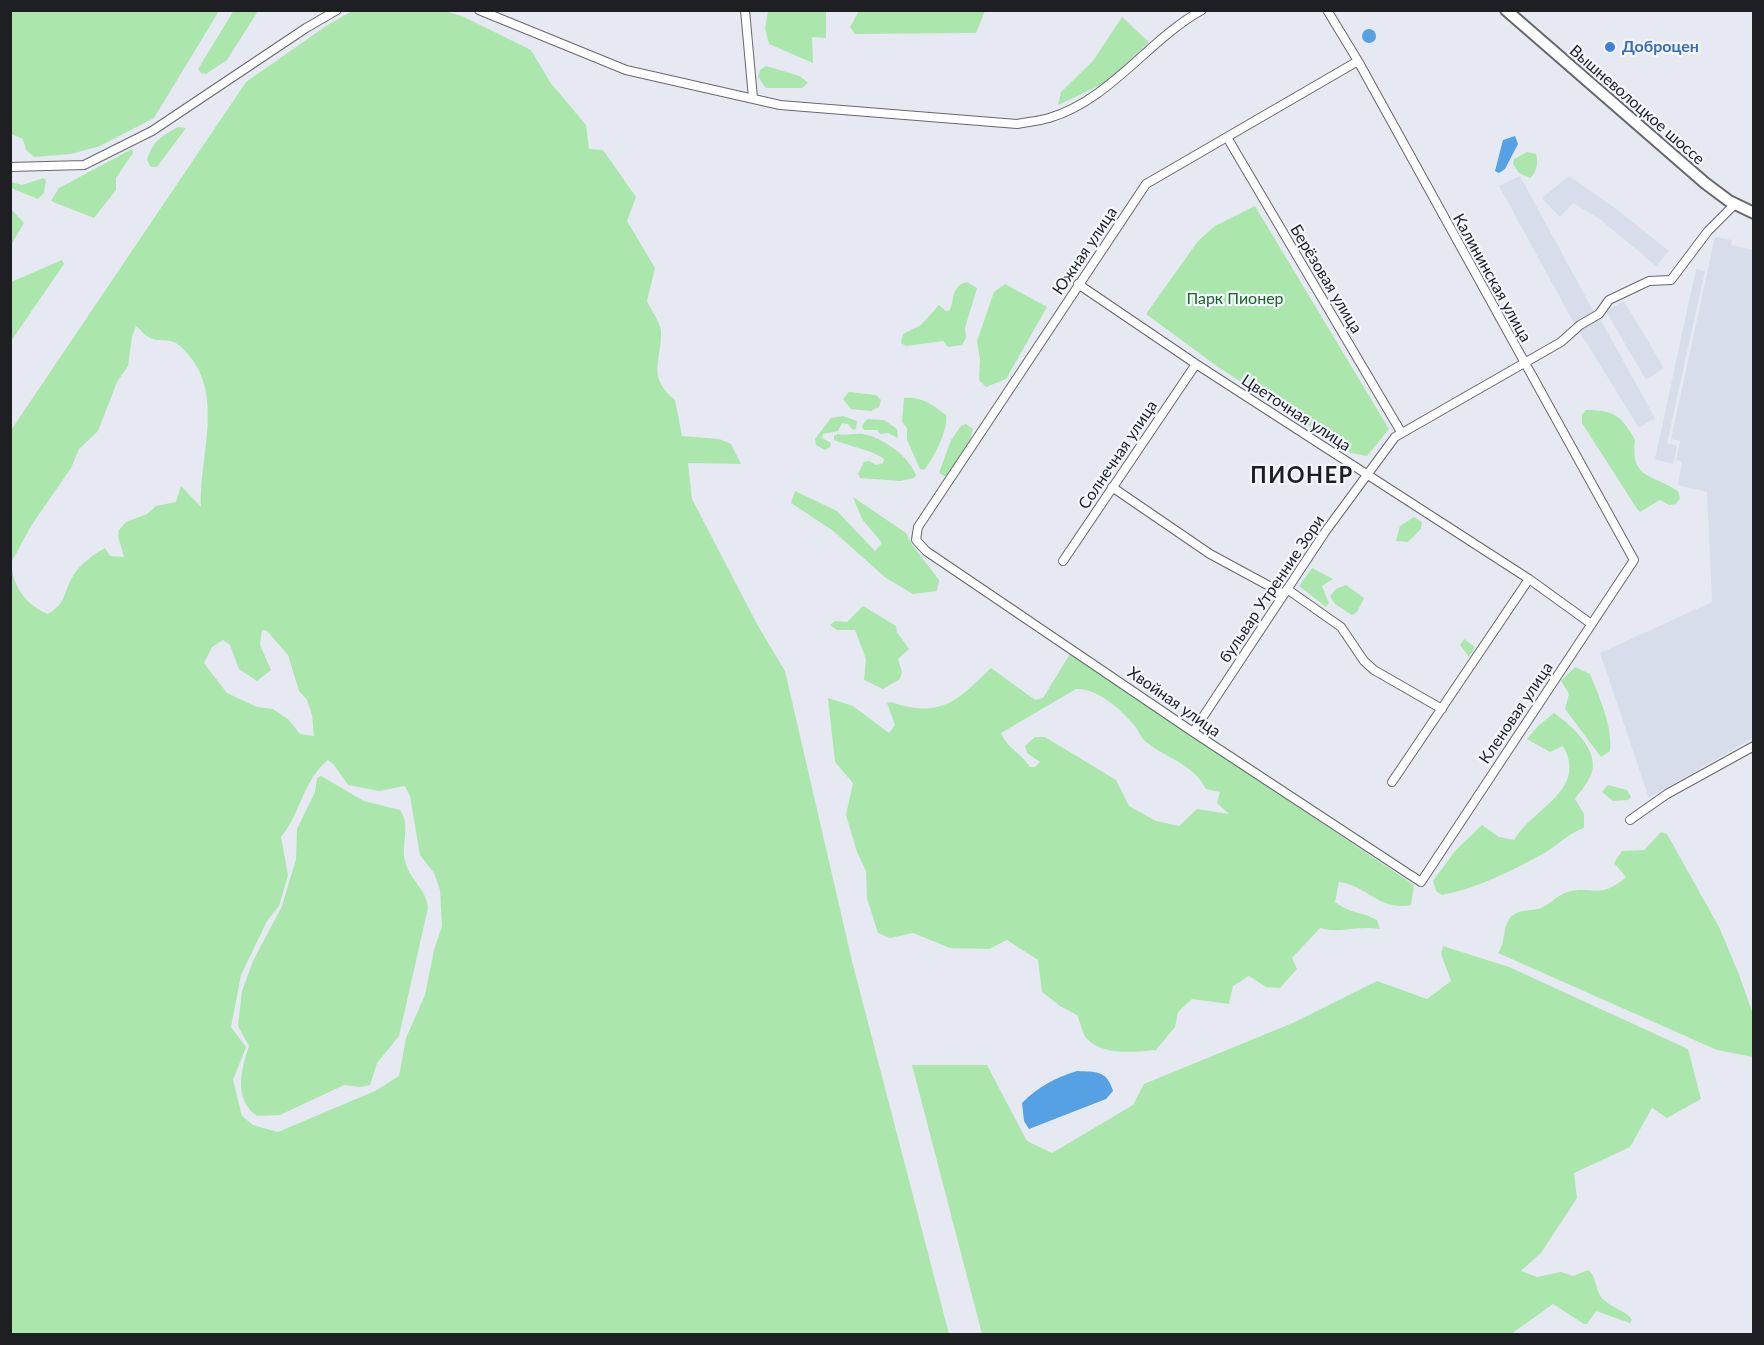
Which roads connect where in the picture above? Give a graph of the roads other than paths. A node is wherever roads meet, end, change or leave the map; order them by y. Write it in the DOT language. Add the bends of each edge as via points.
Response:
graph roads {
  1 [pos="337,10"];
  2 [pos="479,10"];
  3 [pos="745,10"];
  4 [pos="1202,10"];
  5 [pos="1327,10"];
  6 [pos="1506,10"];
  7 [pos="1358,61"];
  8 [pos="753,98"];
  9 [pos="1228,139"];
  10 [pos="10,166"];
  11 [pos="1735,204"];
  12 [pos="1754,213"];
  13 [pos="1078,284"];
  14 [pos="1196,364"];
  15 [pos="1524,364"];
  16 [pos="1401,432"];
  17 [pos="1366,474"];
  18 [pos="1112,487"];
  19 [pos="916,540"];
  20 [pos="1634,560"];
  21 [pos="1063,561"];
  22 [pos="1529,579"];
  23 [pos="1285,592"];
  24 [pos="1590,623"];
  25 [pos="1442,709"];
  26 [pos="1193,732"];
  27 [pos="1754,746"];
  28 [pos="1392,782"];
  29 [pos="1630,820"];
  30 [pos="1421,882"];
  1 -- 10 [label="street" via="152,131 84,165"];
  2 -- 8 [label="street" via="626,70"];
  3 -- 8 [label="street"];
  4 -- 8 [label="street" via="1149,48 1104,89 1050,118 1017,123 928,118 780,105"];
  5 -- 7 [label="street, Калининская улица"];
  6 -- 11 [label="main road, Вышневолоцкое шоссе" via="1617,110"];
  7 -- 9 [label="street, Южная улица"];
  7 -- 15 [label="street, Калининская улица"];
  9 -- 13 [label="street, Южная улица" via="1146,184"];
  9 -- 16 [label="street, Берёзовая улица"];
  11 -- 12 [label="main road, Вышневолоцкое шоссе"];
  11 -- 15 [label="street, бульвар Утренние Зори" via="1708,231 1671,280 1649,281 1609,300 1599,314"];
  13 -- 14 [label="street, Цветочная улица"];
  13 -- 19 [label="street, Южная улица" via="918,527"];
  14 -- 17 [label="street, Цветочная улица"];
  14 -- 18 [label="street, Солнечная улица"];
  15 -- 16 [label="street, бульвар Утренние Зори"];
  15 -- 20 [label="street, Калининская улица"];
  16 -- 17 [label="street, бульвар Утренние Зори"];
  17 -- 22 [label="street, Цветочная улица"];
  17 -- 23 [label="street, бульвар Утренние Зори"];
  18 -- 21 [label="street, Солнечная улица"];
  18 -- 23 [label="street" via="1210,554"];
  19 -- 26 [label="street, Хвойная улица" via="926,551"];
  20 -- 24 [label="street, Кленовая улица"];
  22 -- 24 [label="street, Цветочная улица"];
  22 -- 25 [label="street"];
  23 -- 25 [label="street" via="1341,627 1369,666"];
  23 -- 26 [label="street, бульвар Утренние Зори"];
  24 -- 30 [label="street, Кленовая улица"];
  25 -- 28 [label="street"];
  26 -- 30 [label="street, Хвойная улица"];
  27 -- 29 [label="street" via="1667,794"];
}
